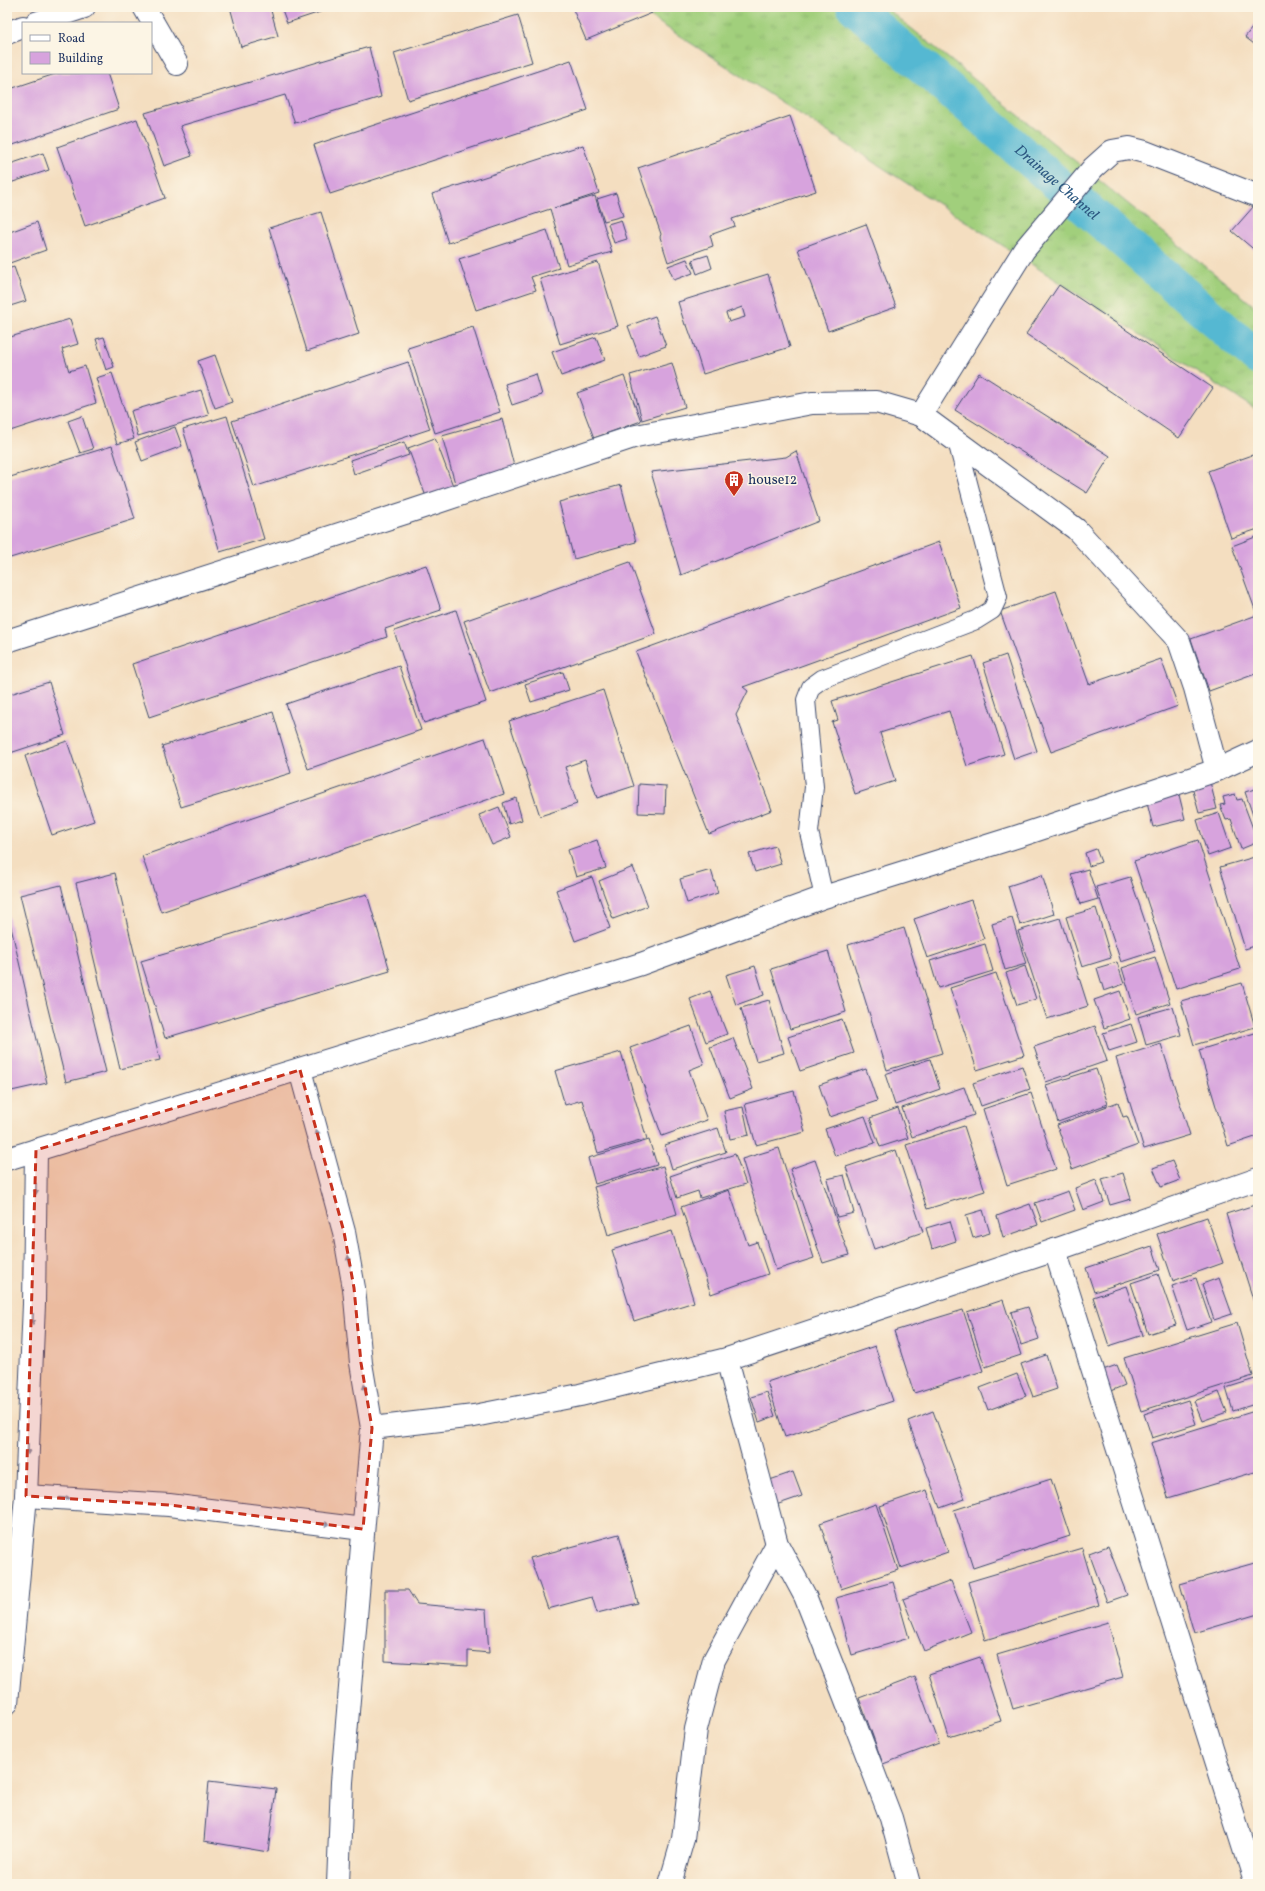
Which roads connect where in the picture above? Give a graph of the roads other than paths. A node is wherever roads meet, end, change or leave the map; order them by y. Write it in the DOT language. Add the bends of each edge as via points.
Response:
graph roads {
  1 [pos="84,7"];
  2 [pos="144,7"];
  3 [pos="39,22"];
  4 [pos="22,27"];
  5 [pos="7,33"];
  6 [pos="177,64"];
  7 [pos="1258,196"];
  8 [pos="922,415"];
  9 [pos="957,441"];
  10 [pos="7,641"];
  11 [pos="1258,751"];
  12 [pos="1217,770"];
  13 [pos="824,896"];
  14 [pos="300,1070"];
  15 [pos="36,1150"];
  16 [pos="7,1159"];
  17 [pos="1258,1179"];
  18 [pos="1055,1250"];
  19 [pos="727,1359"];
  20 [pos="372,1428"];
  21 [pos="26,1496"];
  22 [pos="363,1529"];
  23 [pos="777,1544"];
  24 [pos="7,1703"];
  25 [pos="338,1884"];
  26 [pos="670,1884"];
  27 [pos="909,1884"];
  28 [pos="1255,1884"];
  1 -- 3 [label="street"];
  2 -- 6 [label="street"];
  4 -- 5 [label="street"];
  7 -- 8 [label="street" via="1145,152 1129,148 1112,151 1093,168 1024,250"];
  8 -- 9 [label="street"];
  8 -- 10 [label="street" via="876,402 812,403 636,436"];
  9 -- 12 [label="street" via="1076,529 1179,641 1195,688"];
  9 -- 13 [label="lane" via="998,596 992,610 976,620 822,680 811,687 806,700 814,787 809,832"];
  11 -- 12 [label="street"];
  12 -- 13 [label="street" via="1019,836"];
  13 -- 14 [label="street" via="641,964"];
  14 -- 15 [label="street"];
  20 -- 14 [label="street, one-way" via="344,1232"];
  15 -- 16 [label="street"];
  15 -- 21 [label="street, one-way" via="34,1304"];
  17 -- 18 [label="street"];
  18 -- 19 [label="street"];
  18 -- 28 [label="street"];
  19 -- 20 [label="street" via="572,1397 474,1416"];
  19 -- 23 [label="street"];
  20 -- 22 [label="street"];
  21 -- 22 [label="street, one-way" via="169,1505"];
  21 -- 24 [label="street"];
  22 -- 25 [label="street" via="342,1782"];
  23 -- 26 [label="street" via="714,1660 696,1729 683,1839"];
  23 -- 27 [label="street" via="805,1596 847,1702 891,1818"];
}
